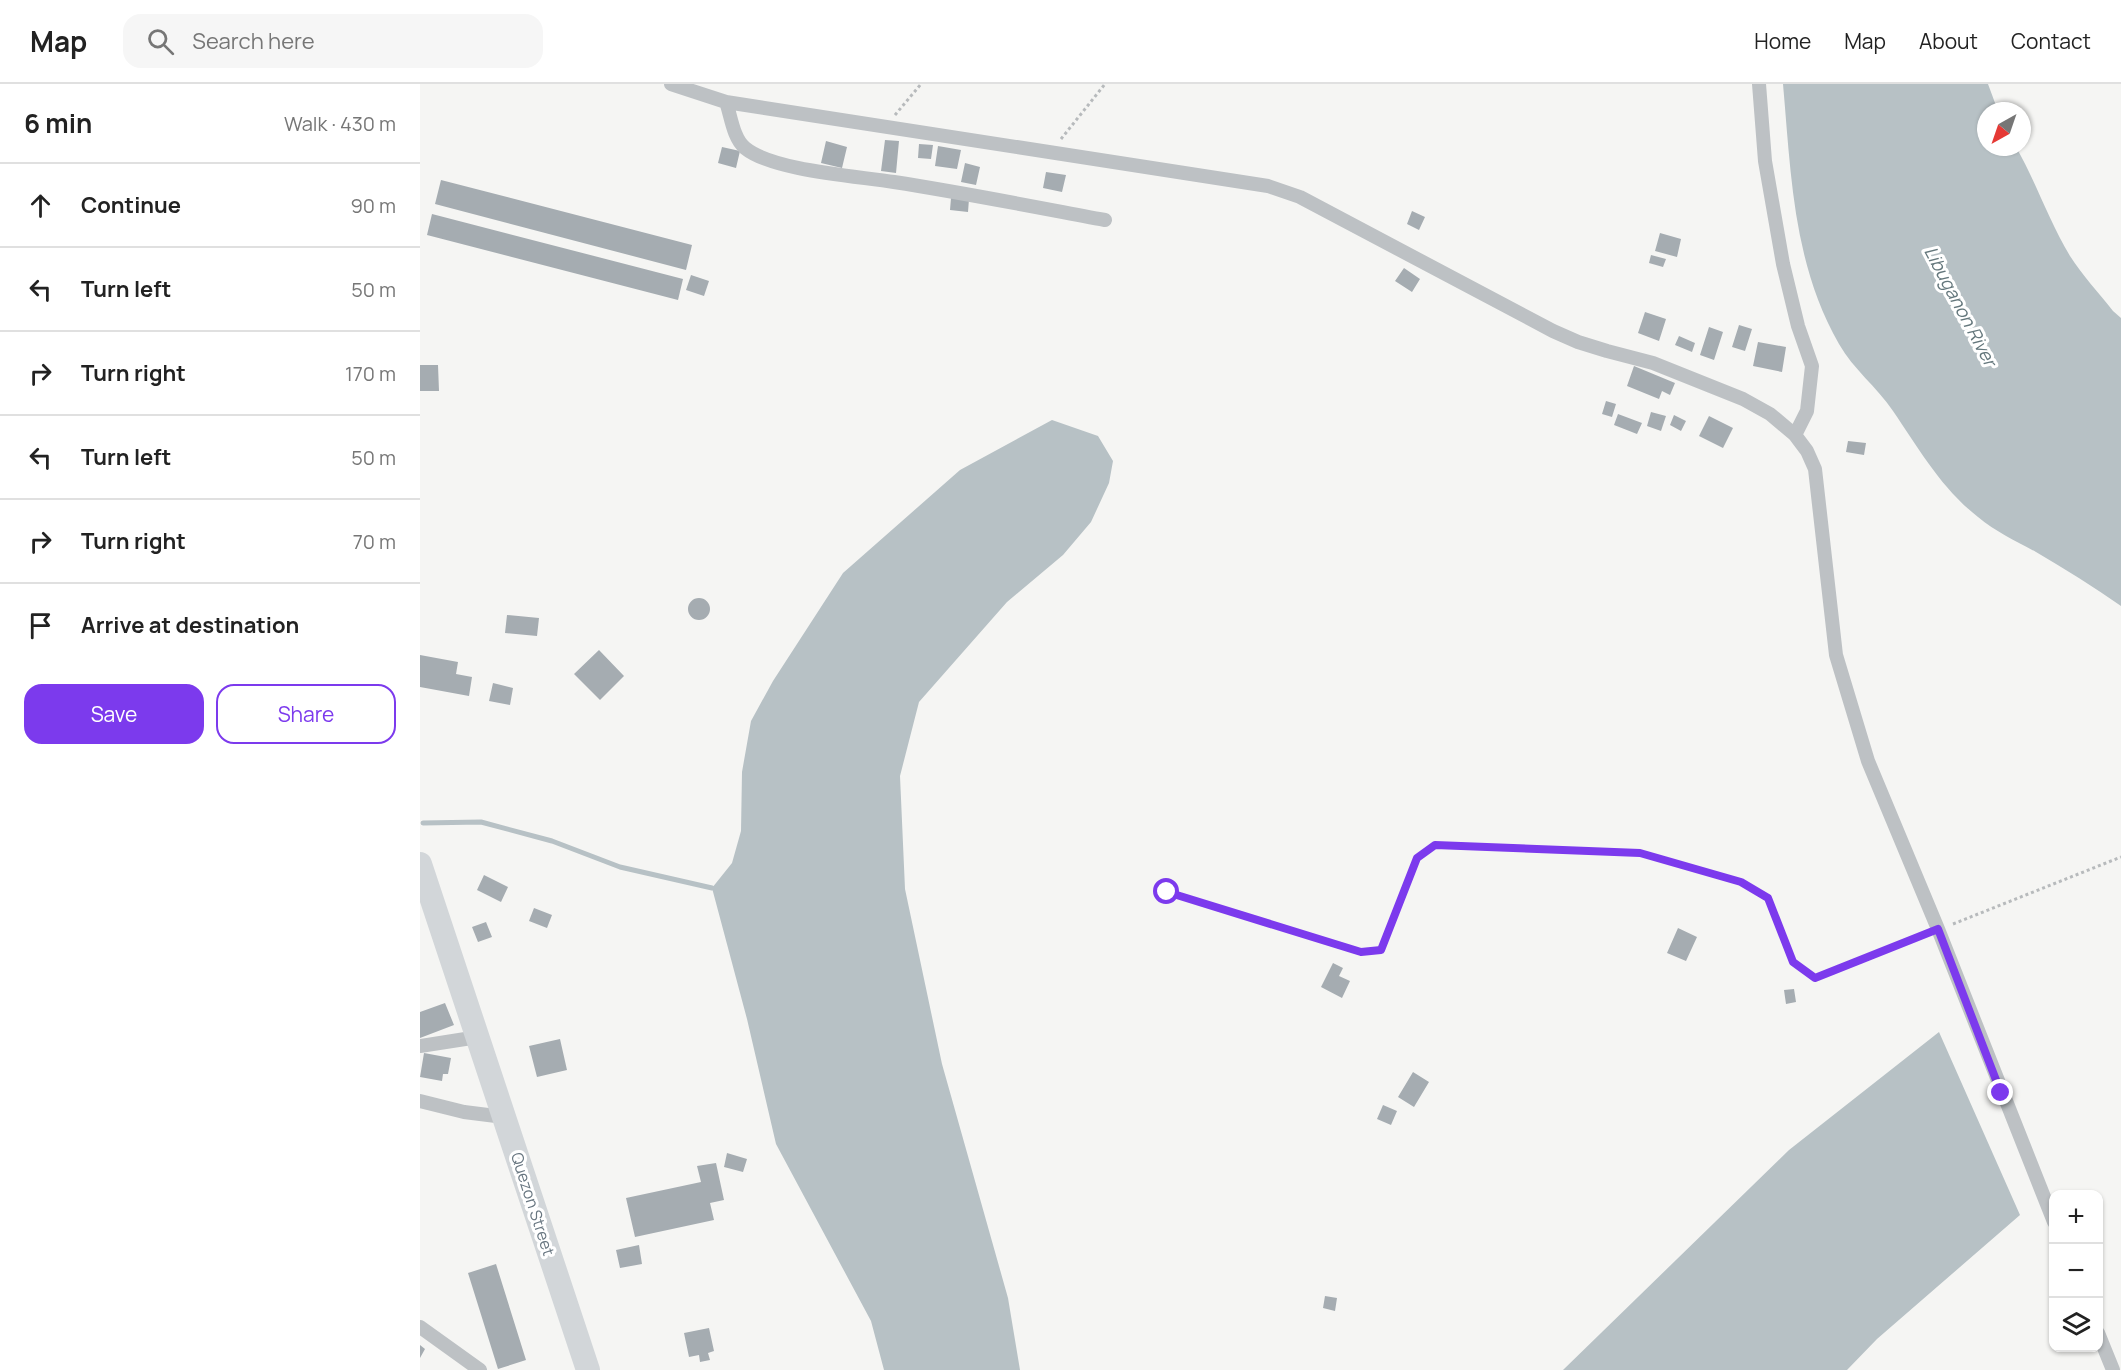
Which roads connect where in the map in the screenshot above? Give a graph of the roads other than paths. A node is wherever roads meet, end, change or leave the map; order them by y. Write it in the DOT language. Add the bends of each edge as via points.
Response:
graph roads {
  1 [pos="671,84"];
  2 [pos="1759,84"];
  3 [pos="726,102"];
  4 [pos="1105,220"];
  5 [pos="1795,435"];
  6 [pos="420,864"];
  7 [pos="478,1037"];
  8 [pos="420,1047"];
  9 [pos="420,1101"];
  10 [pos="504,1117"];
  11 [pos="2049,1209"];
  12 [pos="420,1327"];
  13 [pos="2103,1345"];
  14 [pos="480,1370"];
  15 [pos="588,1370"];
  16 [pos="2113,1370"];
  1 -- 3 [label="street"];
  2 -- 5 [label="street" via="1765,161 1783,264 1812,366 1807,411"];
  3 -- 4 [label="street" via="738,140 749,151 769,159 821,172"];
  3 -- 5 [label="street" via="1250,182 1285,191 1553,331 1653,363 1743,399 1770,414"];
  5 -- 11 [label="street" via="1815,469 1836,655 1869,761"];
  6 -- 7 [label="highway, Quezon Street"];
  7 -- 8 [label="street"];
  7 -- 10 [label="highway, Quezon Street"];
  9 -- 10 [label="street"];
  10 -- 15 [label="highway, Quezon Street"];
  12 -- 14 [label="street"];
  13 -- 16 [label="street"];
}
